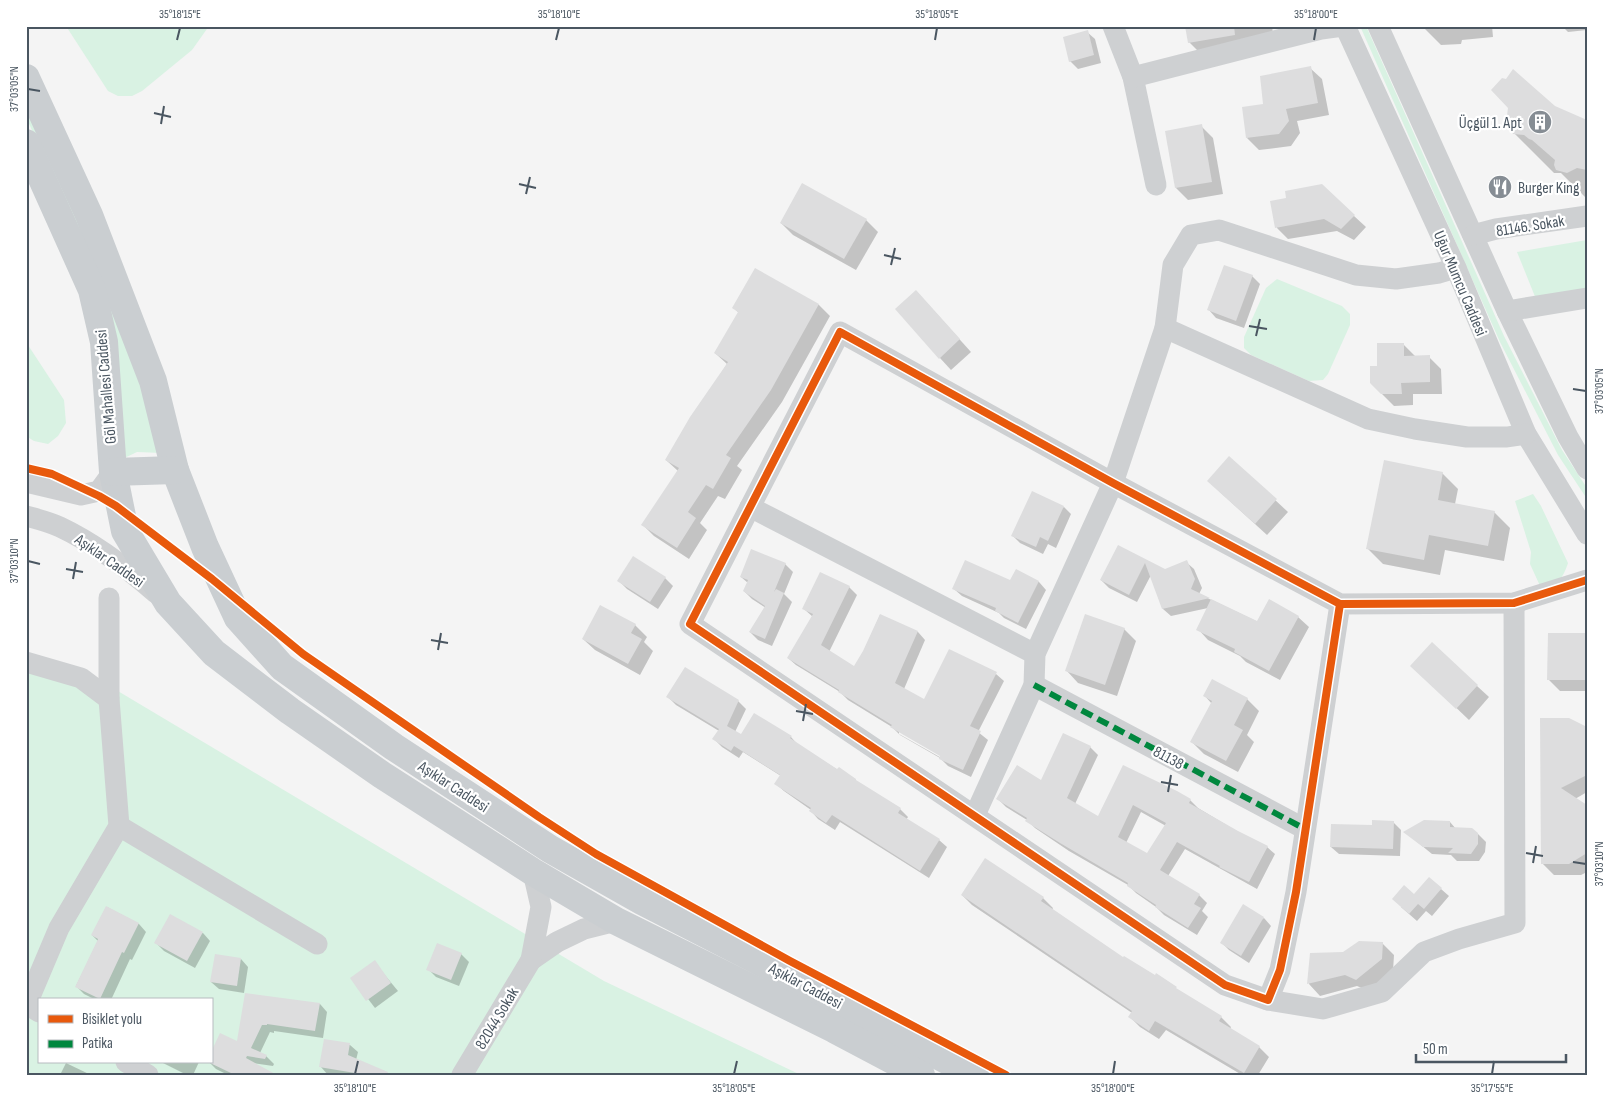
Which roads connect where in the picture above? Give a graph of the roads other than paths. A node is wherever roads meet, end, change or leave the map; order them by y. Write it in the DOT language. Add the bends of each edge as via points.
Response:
graph roads {
  1 [pos="1113,26"];
  2 [pos="1344,26"];
  3 [pos="1378,26"];
  4 [pos="1133,77"];
  5 [pos="26,78"];
  6 [pos="26,143"];
  7 [pos="1156,184"];
  8 [pos="1587,216"];
  9 [pos="1473,235"];
  10 [pos="1456,268"];
  11 [pos="1587,298"];
  12 [pos="1507,310"];
  13 [pos="1164,328"];
  14 [pos="1526,434"];
  15 [pos="1577,437"];
  16 [pos="1587,468"];
  17 [pos="175,470"];
  18 [pos="113,472"];
  19 [pos="26,482"];
  20 [pos="1113,483"];
  21 [pos="750,507"];
  22 [pos="26,516"];
  23 [pos="1587,534"];
  24 [pos="1587,580"];
  25 [pos="109,598"];
  26 [pos="168,603"];
  27 [pos="1514,603"];
  28 [pos="1340,604"];
  29 [pos="1035,654"];
  30 [pos="26,662"];
  31 [pos="1034,685"];
  32 [pos="109,699"];
  33 [pos="975,815"];
  34 [pos="119,826"];
  35 [pos="1305,829"];
  36 [pos="533,872"];
  37 [pos="616,921"];
  38 [pos="317,944"];
  39 [pos="531,960"];
  40 [pos="1268,1000"];
  41 [pos="38,1011"];
  42 [pos="129,1064"];
  43 [pos="148,1075"];
  44 [pos="462,1075"];
  45 [pos="922,1075"];
  46 [pos="975,1075"];
  1 -- 4 [label="street"];
  2 -- 4 [label="street"];
  2 -- 10 [label="street, Uğur Mumcu Caddesi"];
  3 -- 9 [label="street, Uğur Mumcu Caddesi"];
  4 -- 7 [label="street"];
  5 -- 17 [label="main road, Göl Mahallesi Caddesi" via="89,215 149,372"];
  6 -- 18 [label="main road, Göl Mahallesi Caddesi" via="92,290 104,342"];
  8 -- 9 [label="street, 81146. Sokak"];
  9 -- 12 [label="street, Uğur Mumcu Caddesi"];
  10 -- 13 [label="street" via="1396,279 1356,275 1219,230 1190,235 1173,265"];
  10 -- 14 [label="street, Uğur Mumcu Caddesi"];
  11 -- 12 [label="street"];
  12 -- 15 [label="street, Uğur Mumcu Caddesi"];
  13 -- 14 [label="street" via="1368,419 1467,437"];
  13 -- 20 [label="street"];
  14 -- 23 [label="street, Uğur Mumcu Caddesi"];
  15 -- 16 [label="street, Uğur Mumcu Caddesi"];
  17 -- 18 [label="main road"];
  17 -- 46 [label="main road, Aşıklar Caddesi" via="205,547 238,618 282,667 394,747 550,849 642,901"];
  18 -- 19 [label="street" via="99,491 81,496"];
  18 -- 26 [label="main road, Göl Mahallesi Caddesi" via="125,531"];
  20 -- 21 [label="street" via="840,332"];
  20 -- 28 [label="street"];
  20 -- 29 [label="street"];
  21 -- 29 [label="street"];
  21 -- 33 [label="street" via="690,624"];
  22 -- 26 [label="street, Aşıklar Caddesi" via="58,526 85,541 137,576"];
  24 -- 27 [label="street"];
  25 -- 32 [label="street"];
  26 -- 36 [label="main road, Aşıklar Caddesi" via="214,653 290,711 382,775"];
  27 -- 28 [label="street"];
  27 -- 40 [label="street" via="1515,923 1424,952 1382,992 1323,1009"];
  28 -- 35 [label="street"];
  29 -- 31 [label="street"];
  30 -- 32 [label="street" via="81,678"];
  31 -- 33 [label="street"];
  31 -- 35 [label="street, 81138"];
  32 -- 34 [label="street"];
  33 -- 40 [label="street" via="1225,985"];
  34 -- 38 [label="street"];
  34 -- 41 [label="street" via="59,928 29,999 28,1005"];
  35 -- 40 [label="street" via="1280,970"];
  36 -- 37 [label="main road, Aşıklar Caddesi"];
  36 -- 39 [label="street" via="541,907"];
  37 -- 39 [label="street" via="584,929"];
  37 -- 45 [label="main road, Aşıklar Caddesi"];
  39 -- 44 [label="street, 82044 Sokak"];
  42 -- 43 [label="street"];
}
